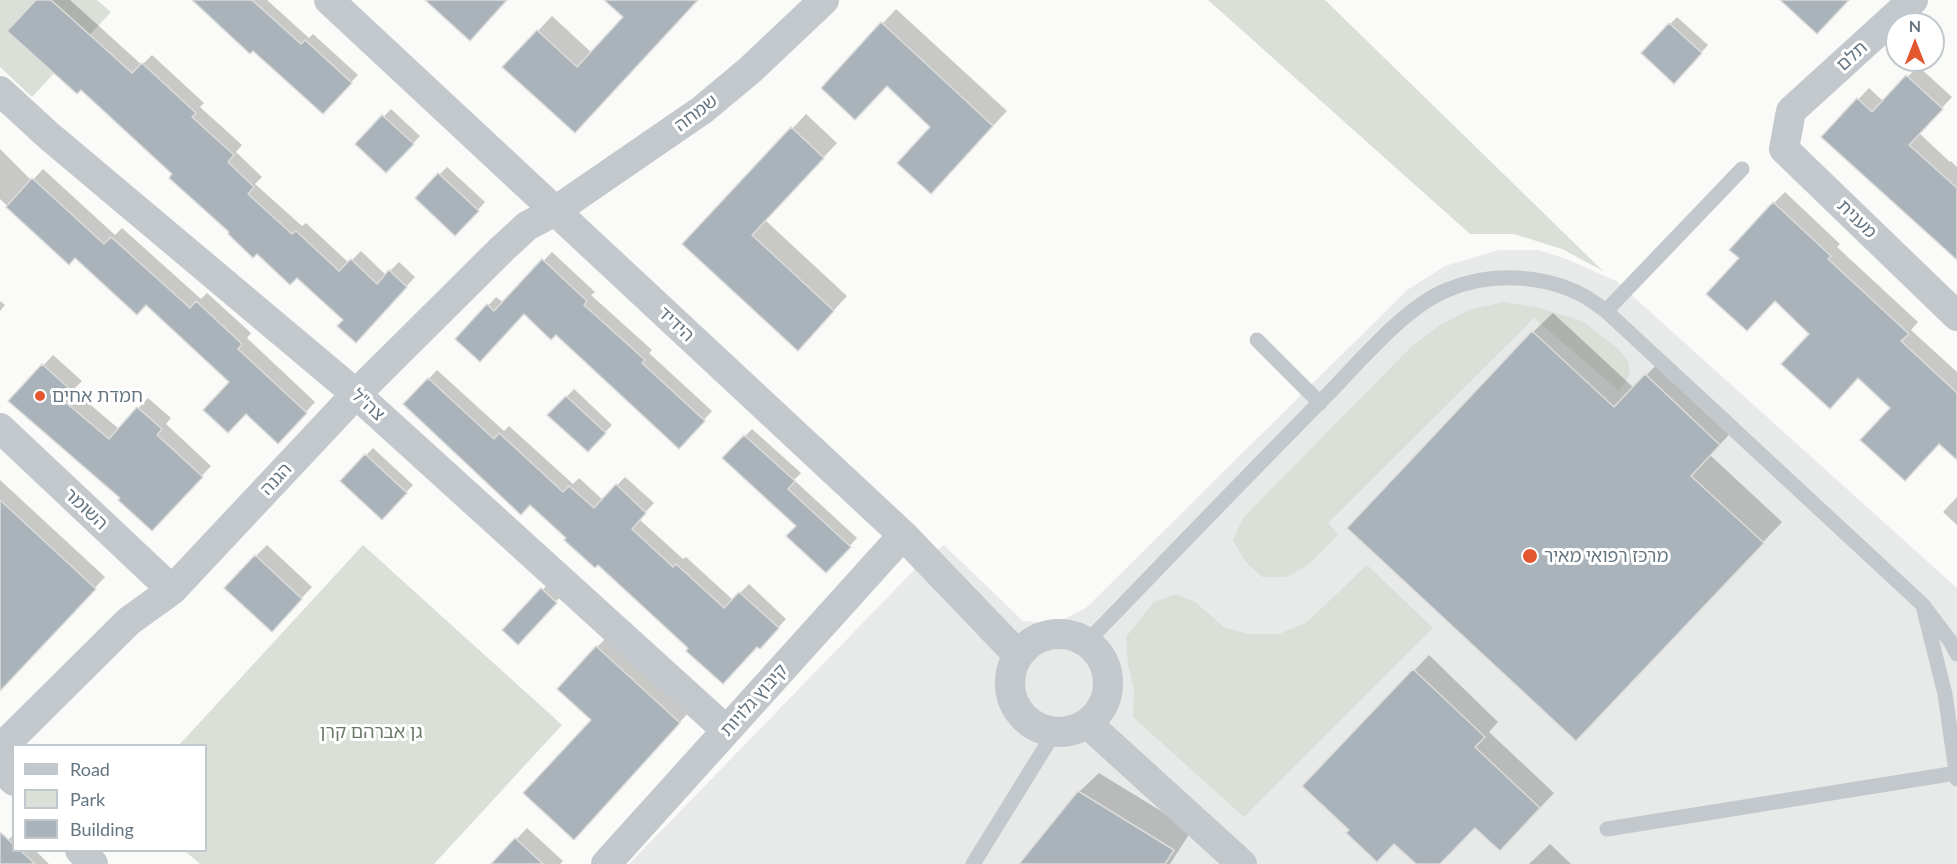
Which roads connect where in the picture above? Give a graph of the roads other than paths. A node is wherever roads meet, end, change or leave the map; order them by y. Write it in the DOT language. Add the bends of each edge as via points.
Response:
graph roads {
  1 [pos="328,0"];
  2 [pos="824,0"];
  3 [pos="1913,0"];
  4 [pos="0,91"];
  5 [pos="1791,111"];
  6 [pos="1742,169"];
  7 [pos="555,211"];
  8 [pos="1606,311"];
  9 [pos="1957,316"];
  10 [pos="1257,340"];
  11 [pos="356,394"];
  12 [pos="1320,403"];
  13 [pos="0,428"];
  14 [pos="903,535"];
  15 [pos="172,590"];
  16 [pos="1923,605"];
  17 [pos="1087,642"];
  18 [pos="1957,654"];
  19 [pos="1018,655"];
  20 [pos="1088,724"];
  21 [pos="726,730"];
  22 [pos="1054,733"];
  23 [pos="0,749"];
  24 [pos="0,767"];
  25 [pos="1957,775"];
  26 [pos="12,779"];
  27 [pos="1607,829"];
  28 [pos="82,852"];
  29 [pos="1228,859"];
  30 [pos="93,864"];
  31 [pos="606,864"];
  32 [pos="973,864"];
  1 -- 7 [label="street, הידיד"];
  2 -- 7 [label="street, שמחה" via="702,110"];
  3 -- 5 [label="street, תלם"];
  4 -- 11 [label="street, צה\"ל"];
  5 -- 9 [label="street, מענית" via="1784,149"];
  6 -- 8 [label="lane"];
  7 -- 11 [label="street, הגנה" via="527,226"];
  7 -- 14 [label="street, הידיד"];
  8 -- 12 [label="lane" via="1583,296 1526,278 1476,280 1420,303"];
  8 -- 16 [label="lane"];
  10 -- 12 [label="lane"];
  11 -- 15 [label="street, הגנה"];
  11 -- 21 [label="street, צה\"ל"];
  12 -- 17 [label="lane"];
  13 -- 15 [label="street, השומר"];
  14 -- 19 [label="street, הידיד"];
  14 -- 21 [label="street, קיבוץ גלויות"];
  15 -- 23 [label="street, הגנה" via="129,621"];
  16 -- 18 [label="lane"];
  16 -- 25 [label="lane" via="1945,694"];
  17 -- 19 [label="street" via="1071,635 1054,634 1030,643"];
  17 -- 20 [label="street" via="1099,654 1109,678 1107,696"];
  19 -- 22 [label="street" via="1009,688 1014,704 1024,719"];
  20 -- 22 [label="street" via="1071,732"];
  20 -- 29 [label="street"];
  21 -- 31 [label="street, קיבוץ גלויות"];
  22 -- 32 [label="lane"];
  24 -- 26 [label="street"];
  25 -- 27 [label="lane"];
  28 -- 30 [label="street"];
}
